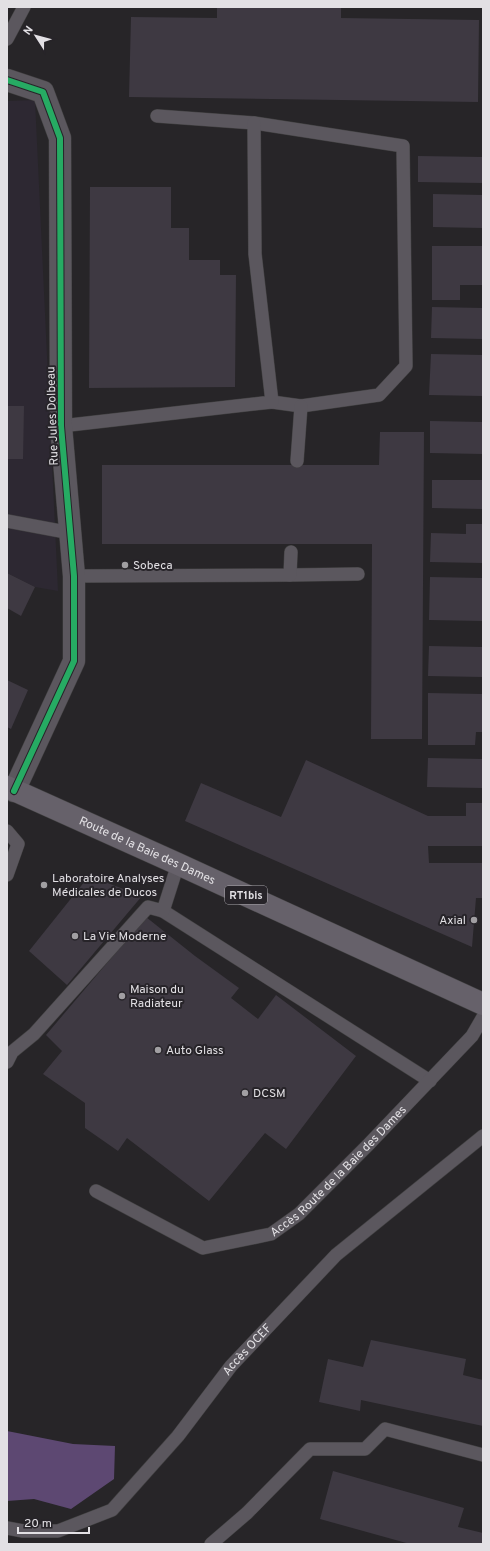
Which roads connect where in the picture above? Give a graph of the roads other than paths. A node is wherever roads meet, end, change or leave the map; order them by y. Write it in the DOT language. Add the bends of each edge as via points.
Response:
graph roads {
  1 [pos="24,7"];
  2 [pos="7,40"];
  3 [pos="7,80"];
  4 [pos="157,116"];
  5 [pos="254,123"];
  6 [pos="272,402"];
  7 [pos="301,406"];
  8 [pos="61,426"];
  9 [pos="298,461"];
  10 [pos="7,521"];
  11 [pos="71,533"];
  12 [pos="291,552"];
  13 [pos="358,574"];
  14 [pos="290,575"];
  15 [pos="74,576"];
  16 [pos="10,789"];
  17 [pos="7,831"];
  18 [pos="178,864"];
  19 [pos="7,875"];
  20 [pos="163,911"];
  21 [pos="483,1004"];
  22 [pos="483,1017"];
  23 [pos="7,1062"];
  24 [pos="430,1081"];
  25 [pos="483,1136"];
  26 [pos="96,1191"];
  27 [pos="483,1455"];
  28 [pos="7,1528"];
  29 [pos="211,1544"];
  1 -- 2 [label="lane"];
  3 -- 8 [label="street, Rue Jules Dolbeau" via="43,92 60,138"];
  4 -- 5 [label="lane"];
  5 -- 6 [label="lane" via="255,254"];
  5 -- 7 [label="lane" via="402,146 406,366 379,395"];
  6 -- 7 [label="lane"];
  6 -- 8 [label="lane"];
  7 -- 9 [label="lane"];
  8 -- 11 [label="street, Rue Jules Dolbeau"];
  10 -- 11 [label="lane"];
  11 -- 15 [label="street, Rue Jules Dolbeau"];
  12 -- 14 [label="lane"];
  13 -- 14 [label="lane"];
  14 -- 15 [label="lane"];
  15 -- 16 [label="street, Rue Jules Dolbeau" via="74,661"];
  16 -- 18 [label="main road, Route de la Baie des Dames / RT1bis"];
  17 -- 19 [label="lane" via="18,844"];
  18 -- 20 [label="lane"];
  18 -- 21 [label="main road, Route de la Baie des Dames / RT1bis"];
  20 -- 23 [label="lane" via="148,907 34,1034 12,1052"];
  20 -- 24 [label="lane"];
  22 -- 24 [label="lane, Accès Route de la Baie des Dames" via="472,1036"];
  24 -- 26 [label="lane, Accès Route de la Baie des Dames" via="299,1214 271,1234 203,1248"];
  25 -- 28 [label="lane, Accès OCEF" via="336,1255 231,1366 178,1436 112,1510 58,1531 23,1531"];
  27 -- 29 [label="lane" via="385,1429 365,1449 310,1449 247,1513"];
}
